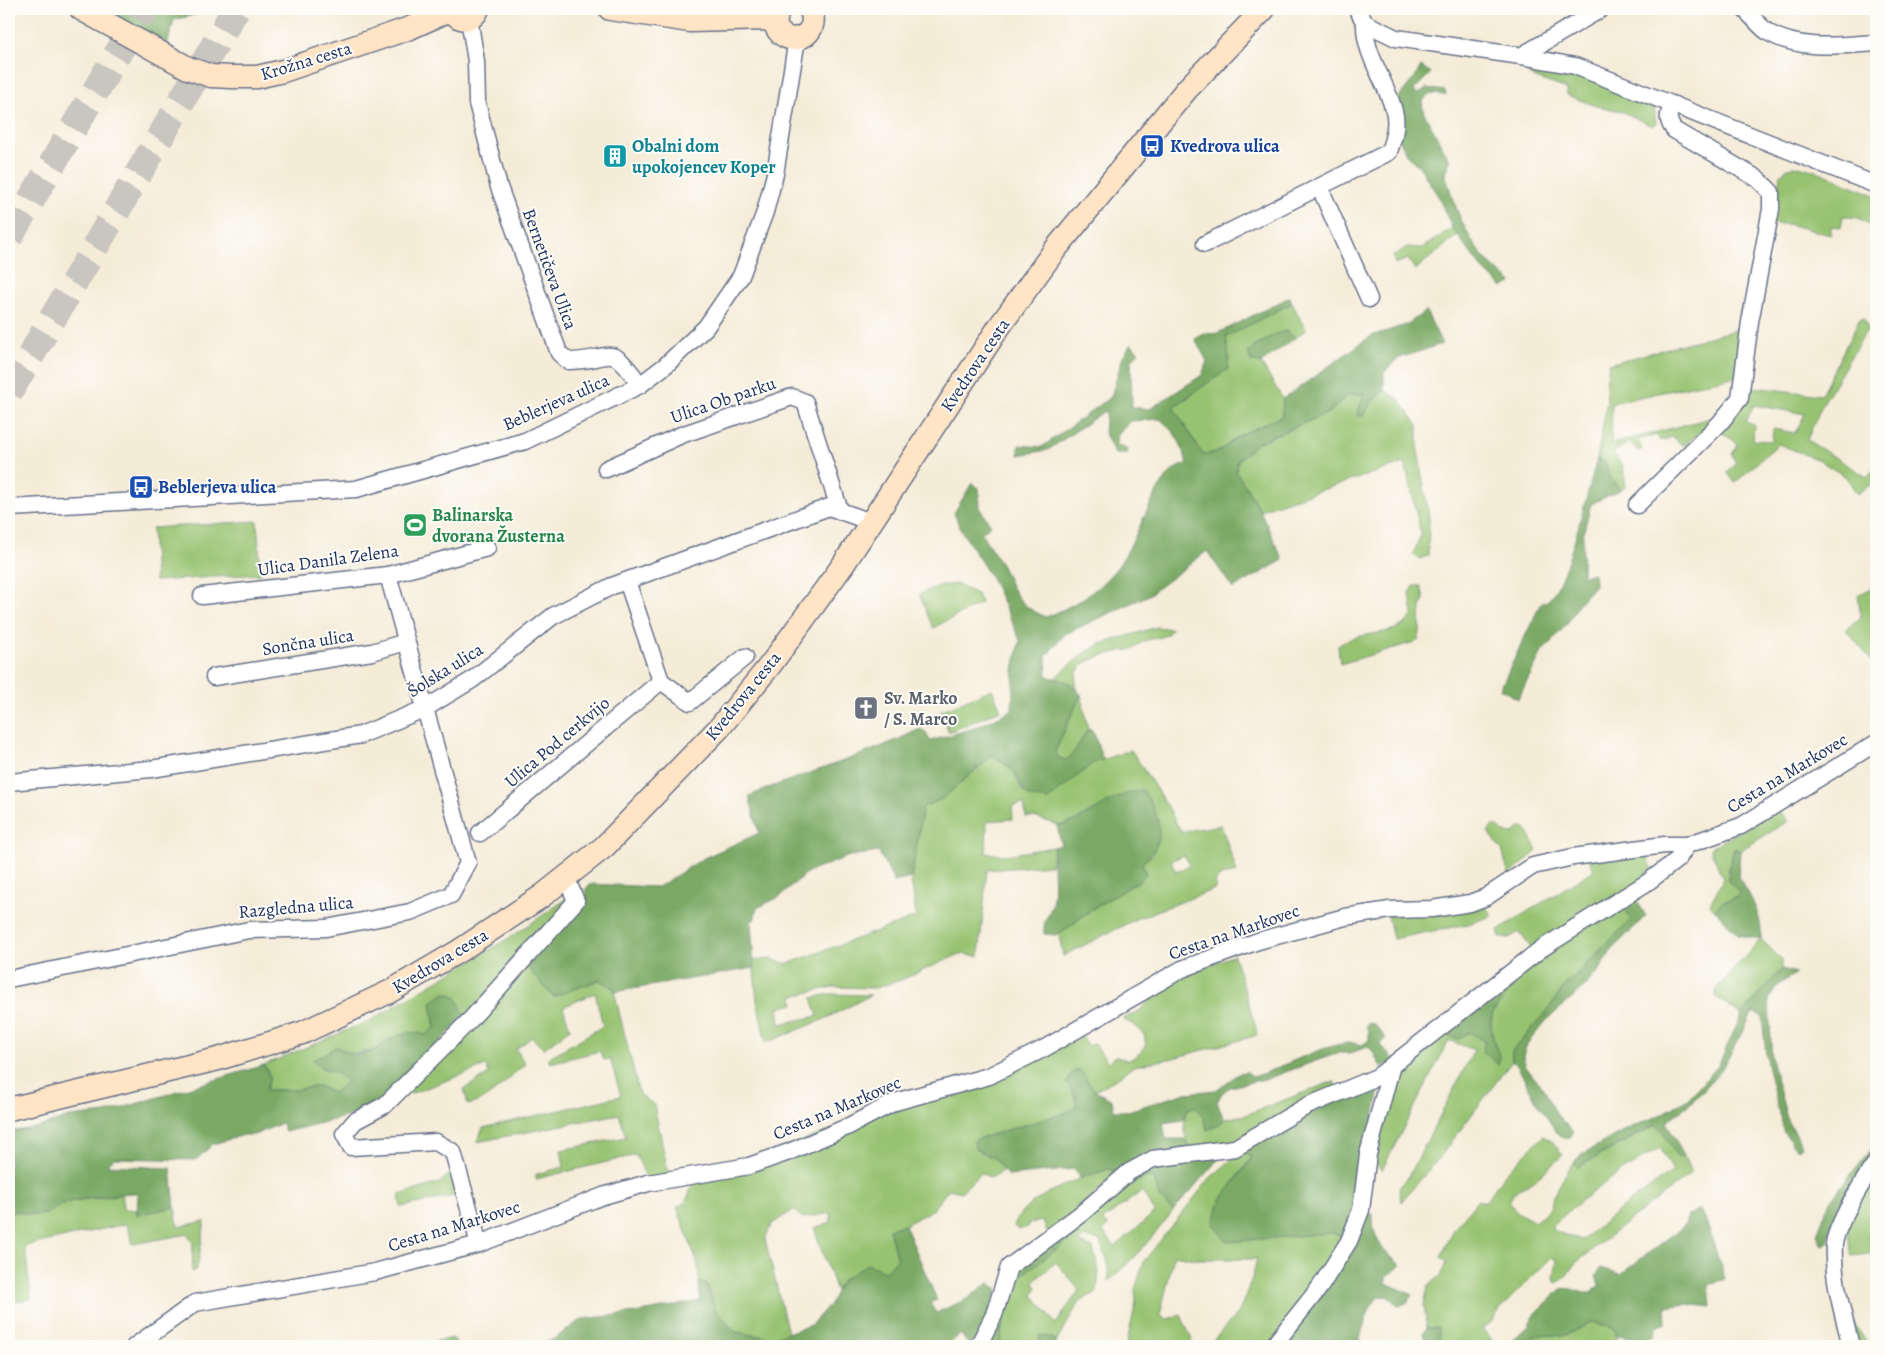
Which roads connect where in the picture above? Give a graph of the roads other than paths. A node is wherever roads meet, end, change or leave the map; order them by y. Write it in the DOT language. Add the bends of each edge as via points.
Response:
graph roads {
  1 [pos="81,9"];
  2 [pos="610,9"];
  3 [pos="810,9"];
  4 [pos="1264,9"];
  5 [pos="1357,9"];
  6 [pos="1600,9"];
  7 [pos="1744,9"];
  8 [pos="466,12"];
  9 [pos="777,14"];
  10 [pos="1365,23"];
  11 [pos="797,39"];
  12 [pos="1876,43"];
  13 [pos="1521,56"];
  14 [pos="1674,105"];
  15 [pos="1876,184"];
  16 [pos="1320,188"];
  17 [pos="1205,244"];
  18 [pos="1368,299"];
  19 [pos="640,385"];
  20 [pos="606,469"];
  21 [pos="1637,505"];
  22 [pos="9,508"];
  23 [pos="840,511"];
  24 [pos="871,522"];
  25 [pos="487,548"];
  26 [pos="388,575"];
  27 [pos="626,581"];
  28 [pos="202,596"];
  29 [pos="406,642"];
  30 [pos="745,657"];
  31 [pos="214,677"];
  32 [pos="661,681"];
  33 [pos="426,708"];
  34 [pos="1876,743"];
  35 [pos="9,782"];
  36 [pos="480,834"];
  37 [pos="1687,845"];
  38 [pos="566,877"];
  39 [pos="9,979"];
  40 [pos="1392,1065"];
  41 [pos="9,1109"];
  42 [pos="1876,1163"];
  43 [pos="478,1244"];
  44 [pos="135,1346"];
  45 [pos="978,1346"];
  46 [pos="1273,1346"];
  47 [pos="1851,1346"];
  1 -- 8 [label="street, Krožna cesta" via="188,68 211,76 231,77 257,77 283,71"];
  2 -- 9 [label="street" via="690,21"];
  3 -- 11 [label="street" via="812,28"];
  4 -- 24 [label="street, Kvedrova cesta" via="1187,90 1054,251 999,327"];
  5 -- 10 [label="street"];
  6 -- 13 [label="street"];
  7 -- 12 [label="street" via="1768,32 1789,41 1816,46"];
  8 -- 19 [label="street, Bernetičeva Ulica" via="476,61 477,103 499,187 558,354 568,361 611,355 624,361"];
  9 -- 11 [label="street" via="781,35"];
  10 -- 13 [label="street" via="1396,38"];
  10 -- 16 [label="street" via="1365,40 1394,111 1395,132 1390,152"];
  11 -- 19 [label="street, Beblerjeva ulica" via="775,174 766,212 741,276 706,327"];
  13 -- 14 [label="street" via="1575,66"];
  14 -- 15 [label="street"];
  14 -- 21 [label="street" via="1668,122 1674,130 1758,179 1771,192 1771,209 1740,398 1720,423"];
  16 -- 17 [label="street"];
  16 -- 18 [label="street"];
  19 -- 22 [label="street, Beblerjeva ulica" via="525,441 356,489"];
  20 -- 23 [label="street, Ulica Ob parku" via="681,435 792,397 805,402"];
  23 -- 24 [label="street, Šolska ulica"];
  23 -- 27 [label="street, Šolska ulica" via="829,507"];
  24 -- 38 [label="street, Kvedrova cesta" via="771,664 720,728 610,840"];
  25 -- 26 [label="street, Ulica Danila Zelena"];
  26 -- 28 [label="street, Ulica Danila Zelena"];
  26 -- 29 [label="street, Razgledna ulica"];
  27 -- 32 [label="street"];
  27 -- 33 [label="street, Šolska ulica" via="553,616 472,680"];
  29 -- 31 [label="street, Sončna ulica" via="372,652"];
  29 -- 33 [label="street, Razgledna ulica"];
  30 -- 32 [label="street" via="690,702"];
  32 -- 36 [label="street, Ulica Pod cerkvijo"];
  33 -- 35 [label="street, Šolska ulica" via="361,735 151,769"];
  33 -- 39 [label="street, Razgledna ulica" via="468,863 451,895 410,912 326,928 249,930"];
  34 -- 37 [label="street, Cesta na Markovec" via="1742,826"];
  37 -- 40 [label="street" via="1678,859 1648,882 1541,948"];
  37 -- 43 [label="street, Cesta na Markovec" via="1664,845 1533,866 1486,897 1470,903 1345,916 1258,941 1182,969 1046,1048 988,1076 895,1102 847,1127 749,1166 639,1185"];
  38 -- 41 [label="street, Kvedrova cesta" via="460,951 389,992 302,1033 155,1075"];
  38 -- 43 [label="street" via="576,901 471,1019 385,1105 355,1121 344,1134 351,1147 436,1142 453,1152"];
  40 -- 45 [label="street" via="1377,1077 1282,1120 1235,1148 1153,1159 1130,1172 1082,1213 1009,1267 994,1315"];
  40 -- 46 [label="street" via="1368,1154 1361,1210 1349,1241 1320,1287"];
  42 -- 47 [label="street" via="1851,1202 1834,1243 1837,1291"];
  43 -- 44 [label="street, Cesta na Markovec" via="374,1272 195,1303"];
}
